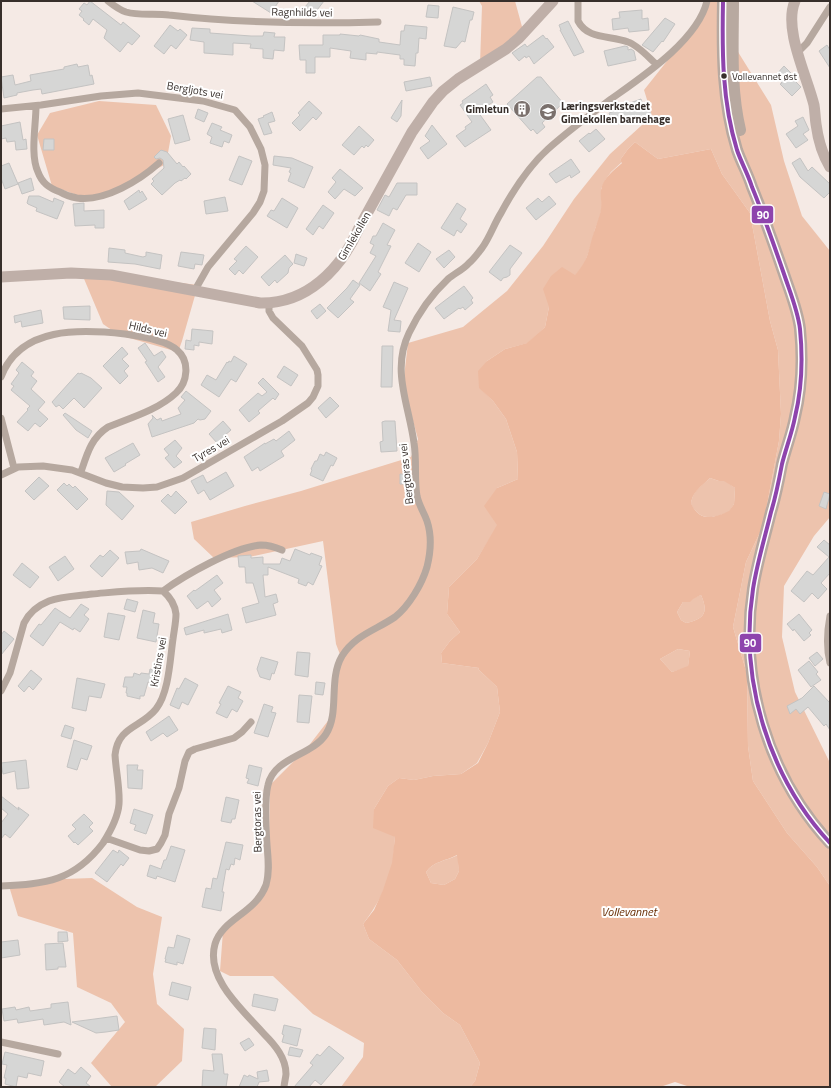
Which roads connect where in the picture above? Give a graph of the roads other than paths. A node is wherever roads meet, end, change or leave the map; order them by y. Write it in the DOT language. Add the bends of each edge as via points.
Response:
graph roads {
  1 [pos="108,1"];
  2 [pos="553,1"];
  3 [pos="578,1"];
  4 [pos="707,1"];
  5 [pos="723,1"];
  6 [pos="733,1"];
  7 [pos="795,1"];
  8 [pos="830,7"];
  9 [pos="378,22"];
  10 [pos="798,52"];
  11 [pos="657,65"];
  12 [pos="36,106"];
  13 [pos="1,109"];
  14 [pos="159,163"];
  15 [pos="830,167"];
  16 [pos="752,185"];
  17 [pos="1,277"];
  18 [pos="195,290"];
  19 [pos="269,303"];
  20 [pos="1,377"];
  21 [pos="1,418"];
  22 [pos="14,468"];
  23 [pos="81,472"];
  24 [pos="1,475"];
  25 [pos="282,550"];
  26 [pos="163,591"];
  27 [pos="830,616"];
  28 [pos="830,663"];
  29 [pos="1,691"];
  30 [pos="251,722"];
  31 [pos="106,838"];
  32 [pos="830,843"];
  33 [pos="1,886"];
  34 [pos="1,1042"];
  35 [pos="58,1054"];
  36 [pos="284,1087"];
  1 -- 9 [label="street, Ragnhilds vei" via="133,14 291,23"];
  2 -- 19 [label="street, Gimlekollen" via="506,49 458,79 433,102 409,137 352,244 325,278 292,298"];
  3 -- 11 [label="street" via="578,21 588,32 629,42"];
  4 -- 11 [label="street, Bergtoras vei" via="695,26"];
  5 -- 16 [label="main road" via="726,104 738,152"];
  6 -- 16 [label="main road" via="735,100"];
  7 -- 10 [label="street" via="792,24 795,48"];
  8 -- 10 [label="street" via="807,43"];
  10 -- 15 [label="street" via="814,108 820,143"];
  11 -- 36 [label="street, Bergtoras vei" via="547,149 517,184 481,249 470,263 433,294 419,312 405,342 401,360 403,390 414,439 417,496 431,539 426,568 402,610 392,619 359,637 341,658 335,678 332,719 326,734 312,747 277,768 271,776 267,786 268,872 265,886 257,901 227,926 215,944 216,973 226,991 279,1051 286,1073"];
  12 -- 13 [label="street, Bergljots vei"];
  12 -- 14 [label="street" via="34,159 44,182 52,189 77,198 92,197 137,181"];
  12 -- 18 [label="street, Bergljots vei" via="138,93 186,98 224,106 235,110 246,122 264,159 262,198 248,220 208,267"];
  16 -- 32 [label="main road" via="796,312 802,356 795,416 753,588 749,632 755,694 762,724 789,787 805,813"];
  17 -- 18 [label="street, Gimlekollen" via="84,273 111,275"];
  18 -- 19 [label="street, Gimlekollen"];
  19 -- 23 [label="street, Tyres vei" via="269,311 273,318 302,346 317,370 318,386 308,403 231,451 166,485 122,487"];
  20 -- 23 [label="street, Hilds vei" via="10,360 25,346 41,338 68,332 140,336 171,346 182,355 186,376 176,393 157,406 103,430 88,450"];
  21 -- 22 [label="street"];
  22 -- 23 [label="street, Tyres vei" via="43,466"];
  22 -- 24 [label="street, Tyres vei"];
  25 -- 26 [label="street" via="260,545 232,553 203,566"];
  26 -- 29 [label="street" via="130,590 50,600 42,604 25,620 10,673"];
  26 -- 31 [label="street, Kristins vei" via="171,599 176,614 165,689 156,709 126,731 116,748 119,806"];
  27 -- 28 [label="street" via="827,640"];
  30 -- 31 [label="street" via="234,738 189,752 179,788 168,814 165,835 157,849 140,850"];
  31 -- 33 [label="street, Kristins vei" via="86,862 67,875 37,883"];
  34 -- 35 [label="street"];
}
